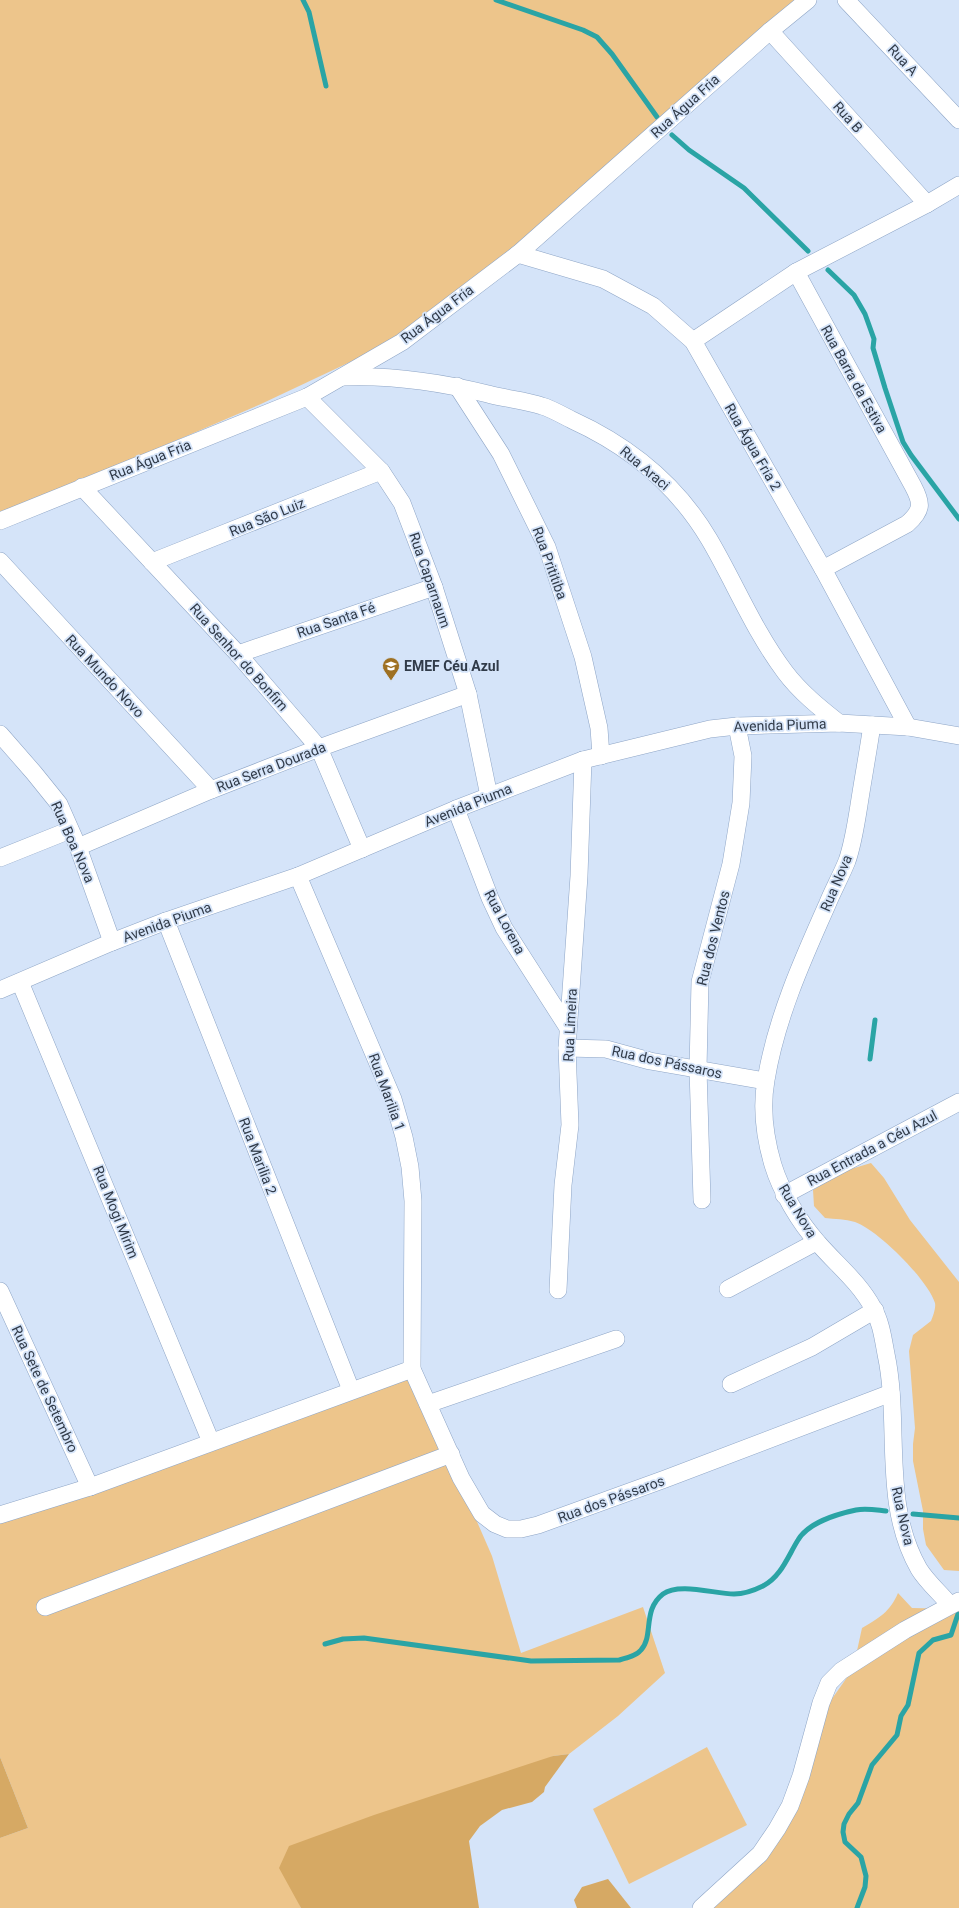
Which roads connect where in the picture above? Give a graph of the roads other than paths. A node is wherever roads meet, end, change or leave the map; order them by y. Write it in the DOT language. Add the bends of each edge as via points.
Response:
graph roads {
  1 [pos="808,0"];
  2 [pos="846,0"];
  3 [pos="770,31"];
  4 [pos="959,120"];
  5 [pos="959,185"];
  6 [pos="927,204"];
  7 [pos="518,254"];
  8 [pos="796,272"];
  9 [pos="693,341"];
  10 [pos="341,377"];
  11 [pos="457,386"];
  12 [pos="307,397"];
  13 [pos="381,471"];
  14 [pos="82,487"];
  15 [pos="0,521"];
  16 [pos="0,561"];
  17 [pos="152,562"];
  18 [pos="823,569"];
  19 [pos="434,586"];
  20 [pos="238,654"];
  21 [pos="468,694"];
  22 [pos="839,723"];
  23 [pos="872,725"];
  24 [pos="737,726"];
  25 [pos="908,727"];
  26 [pos="0,734"];
  27 [pos="959,736"];
  28 [pos="319,748"];
  29 [pos="601,756"];
  30 [pos="583,760"];
  31 [pos="211,790"];
  32 [pos="489,796"];
  33 [pos="456,809"];
  34 [pos="70,830"];
  35 [pos="78,847"];
  36 [pos="362,849"];
  37 [pos="0,858"];
  38 [pos="298,876"];
  39 [pos="166,921"];
  40 [pos="112,942"];
  41 [pos="20,982"];
  42 [pos="0,990"];
  43 [pos="568,1028"];
  44 [pos="567,1048"];
  45 [pos="698,1069"];
  46 [pos="766,1081"];
  47 [pos="959,1102"];
  48 [pos="784,1195"];
  49 [pos="702,1200"];
  50 [pos="816,1242"];
  51 [pos="728,1289"];
  52 [pos="558,1290"];
  53 [pos="0,1291"];
  54 [pos="875,1310"];
  55 [pos="616,1339"];
  56 [pos="412,1369"];
  57 [pos="731,1384"];
  58 [pos="351,1390"];
  59 [pos="891,1393"];
  60 [pos="428,1404"];
  61 [pos="211,1442"];
  62 [pos="451,1454"];
  63 [pos="90,1487"];
  64 [pos="0,1516"];
  65 [pos="955,1603"];
  66 [pos="45,1607"];
  67 [pos="702,1908"];
  1 -- 3 [label="street, Rua Água Fria"];
  2 -- 4 [label="street, Rua A"];
  3 -- 6 [label="street, Rua B"];
  3 -- 7 [label="street, Rua Água Fria"];
  5 -- 6 [label="street"];
  6 -- 8 [label="street"];
  7 -- 9 [label="street, Rua Água Fria 2" via="603,279 653,306"];
  7 -- 10 [label="street, Rua Água Fria" via="402,342"];
  8 -- 9 [label="street"];
  8 -- 18 [label="street, Rua Barra da Estiva" via="919,497 920,504 915,517 907,524"];
  9 -- 18 [label="street, Rua Água Fria 2"];
  10 -- 11 [label="street, Rua Araci" via="404,378"];
  10 -- 12 [label="street, Rua Água Fria"];
  11 -- 22 [label="street, Rua Araci" via="542,406 592,429 634,455 665,482 690,509 710,540 761,636 785,673 811,701"];
  11 -- 29 [label="street, Rua Prititiba" via="501,454 547,547 583,657 599,728"];
  12 -- 13 [label="street, Rua Caparnaum"];
  12 -- 14 [label="street, Rua Água Fria"];
  13 -- 17 [label="street, Rua São Luiz"];
  13 -- 19 [label="street, Rua Caparnaum" via="402,504"];
  14 -- 15 [label="street, Rua Água Fria"];
  14 -- 17 [label="street, Rua Senhor do Bonfim"];
  16 -- 31 [label="street, Rua Mundo Novo"];
  17 -- 20 [label="street, Rua Senhor do Bonfim"];
  18 -- 25 [label="street, Rua Água Fria 2"];
  19 -- 20 [label="street, Rua Santa Fé"];
  19 -- 21 [label="street, Rua Caparnaum"];
  20 -- 28 [label="street, Rua Senhor do Bonfim"];
  21 -- 28 [label="street, Rua Serra Dourada"];
  21 -- 32 [label="street, Rua Caparnaum"];
  22 -- 23 [label="street, Avenida Piuma"];
  22 -- 24 [label="street, Avenida Piuma"];
  23 -- 25 [label="street, Avenida Piuma"];
  23 -- 46 [label="street, Rua Nova" via="847,861 794,980"];
  24 -- 29 [label="street, Avenida Piuma" via="710,729"];
  24 -- 45 [label="street, Rua dos Ventos" via="743,756 740,802 731,864 700,982"];
  25 -- 27 [label="street, Avenida Piuma"];
  26 -- 34 [label="street, Rua Boa Nova" via="59,804"];
  28 -- 31 [label="street, Rua Serra Dourada"];
  28 -- 36 [label="street, Rua Senhor do Bonfim"];
  29 -- 30 [label="street, Avenida Piuma"];
  30 -- 32 [label="street, Avenida Piuma"];
  30 -- 43 [label="street, Rua Limeira" via="579,876"];
  31 -- 35 [label="street, Rua Serra Dourada"];
  32 -- 33 [label="street, Avenida Piuma"];
  33 -- 36 [label="street, Avenida Piuma"];
  33 -- 43 [label="street, Rua Lorena" via="504,928"];
  34 -- 35 [label="street, Rua Boa Nova"];
  34 -- 37 [label="street"];
  35 -- 40 [label="street, Rua Boa Nova"];
  36 -- 38 [label="street, Avenida Piuma"];
  38 -- 39 [label="street, Avenida Piuma"];
  38 -- 56 [label="street, Rua Marilia 1" via="393,1099 404,1137 413,1201"];
  39 -- 40 [label="street, Avenida Piuma"];
  39 -- 58 [label="street, Rua Marilia 2"];
  40 -- 41 [label="street, Avenida Piuma"];
  41 -- 42 [label="street, Avenida Piuma"];
  41 -- 61 [label="street, Rua Mogi Mirim"];
  43 -- 44 [label="street, Rua Limeira"];
  44 -- 45 [label="street, Rua dos Pássaros" via="606,1049 650,1061"];
  44 -- 52 [label="street, Rua Limeira" via="570,1125 563,1186"];
  45 -- 46 [label="street, Rua dos Pássaros"];
  45 -- 49 [label="street, Rua dos Ventos"];
  46 -- 48 [label="street, Rua Nova" via="766,1136 773,1166"];
  47 -- 48 [label="street, Rua Entrada a Céu Azul"];
  48 -- 50 [label="street, Rua Nova"];
  50 -- 51 [label="street"];
  50 -- 54 [label="street, Rua Nova" via="855,1281"];
  53 -- 63 [label="street, Rua Sete de Setembro"];
  54 -- 57 [label="street" via="812,1347"];
  54 -- 59 [label="street, Rua Nova" via="888,1361"];
  55 -- 60 [label="street"];
  56 -- 58 [label="street"];
  56 -- 60 [label="street, Rua dos Pássaros"];
  58 -- 61 [label="street"];
  59 -- 62 [label="street, Rua dos Pássaros" via="665,1479 521,1529 507,1529 482,1514"];
  59 -- 65 [label="street, Rua Nova" via="896,1488 908,1546 920,1570 934,1587"];
  60 -- 62 [label="street, Rua dos Pássaros"];
  61 -- 63 [label="street"];
  62 -- 66 [label="street"];
  63 -- 64 [label="street"];
  65 -- 67 [label="street" via="905,1630 841,1671 829,1683 820,1703 801,1776 790,1806 760,1854"];
}
